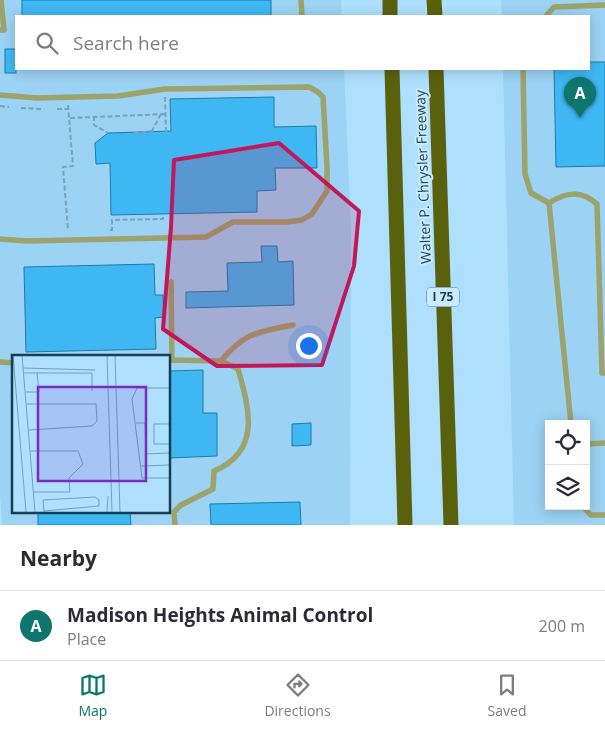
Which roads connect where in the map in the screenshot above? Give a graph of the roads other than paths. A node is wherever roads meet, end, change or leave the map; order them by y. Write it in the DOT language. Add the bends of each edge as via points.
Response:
graph roads {
  1 [pos="1,0"];
  2 [pos="301,0"];
  3 [pos="390,0"];
  4 [pos="434,0"];
  5 [pos="605,5"];
  6 [pos="302,15"];
  7 [pos="390,15"];
  8 [pos="435,15"];
  9 [pos="547,15"];
  10 [pos="0,30"];
  11 [pos="392,70"];
  12 [pos="436,70"];
  13 [pos="523,70"];
  14 [pos="0,95"];
  15 [pos="549,203"];
  16 [pos="0,239"];
  17 [pos="171,282"];
  18 [pos="293,325"];
  19 [pos="170,360"];
  20 [pos="220,361"];
  21 [pos="605,373"];
  22 [pos="571,420"];
  23 [pos="402,443"];
  24 [pos="605,443"];
  25 [pos="590,444"];
  26 [pos="586,510"];
  27 [pos="605,515"];
  28 [pos="175,525"];
  29 [pos="394,525"];
  30 [pos="405,525"];
  31 [pos="451,525"];
  1 -- 10 [label="lane" via="4,30"];
  2 -- 6 [label="lane"];
  3 -- 7 [label="highway"];
  4 -- 8 [label="highway"];
  5 -- 9 [label="lane" via="554,7"];
  11 -- 23 [label="highway, Walter P. Chrysler Freeway"];
  12 -- 31 [label="highway, Walter P. Chrysler Freeway / I 75"];
  13 -- 15 [label="lane" via="525,174 531,193"];
  14 -- 16 [label="lane" via="37,98 118,96 165,90 309,88 323,97 328,167 327,190 312,214 302,220 233,222 206,237"];
  15 -- 21 [label="lane" via="560,196 577,194 588,196 597,204 602,373"];
  15 -- 22 [label="lane"];
  17 -- 19 [label="lane"];
  18 -- 20 [label="lane" via="246,337"];
  19 -- 20 [label="lane"];
  20 -- 28 [label="lane" via="238,369 249,432 243,449 214,471 213,489 174,512"];
  23 -- 29 [label="highway"];
  23 -- 30 [label="highway, Walter P. Chrysler Freeway"];
  24 -- 25 [label="lane"];
  26 -- 27 [label="lane" via="592,515"];
}
